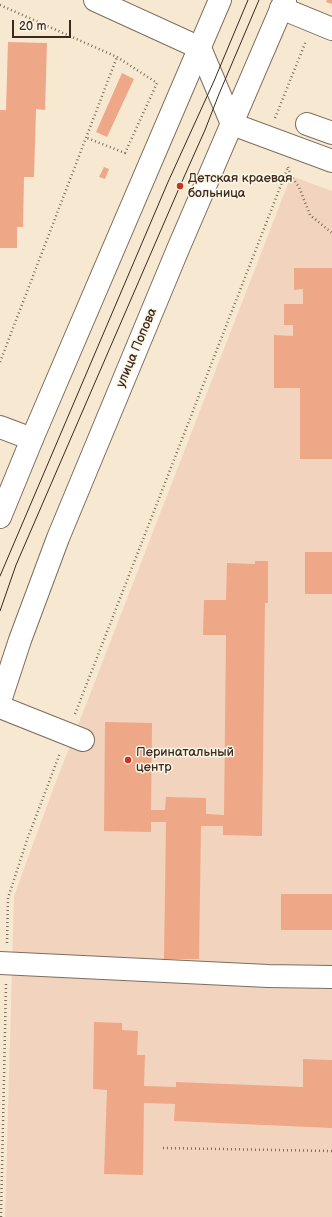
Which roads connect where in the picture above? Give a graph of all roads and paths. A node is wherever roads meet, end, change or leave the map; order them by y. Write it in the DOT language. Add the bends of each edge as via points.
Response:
graph roads {
  1 [pos="95,0"];
  2 [pos="220,0"];
  3 [pos="283,4"];
  4 [pos="0,5"];
  5 [pos="323,25"];
  6 [pos="200,48"];
  7 [pos="117,57"];
  8 [pos="273,122"];
  9 [pos="232,124"];
  10 [pos="307,124"];
  11 [pos="332,133"];
  12 [pos="86,138"];
  13 [pos="332,161"];
  14 [pos="332,233"];
  15 [pos="0,362"];
  16 [pos="0,427"];
  17 [pos="32,439"];
  18 [pos="0,517"];
  19 [pos="0,701"];
  20 [pos="0,707"];
  21 [pos="75,737"];
  22 [pos="3,963"];
  23 [pos="332,977"];
  24 [pos="163,1148"];
  25 [pos="332,1151"];
  26 [pos="0,1217"];
  1 -- 6 [label="main road"];
  2 -- 6 [label="main road"];
  3 -- 5 [label="main road"];
  3 -- 9 [label="main road, улица Попова"];
  4 -- 7 [label="path"];
  5 -- 8 [label="path"];
  6 -- 9 [label="main road"];
  6 -- 17 [label="main road"];
  7 -- 12 [label="path"];
  7 -- 12 [label="path" via="157,83 125,153"];
  9 -- 13 [label="main road"];
  9 -- 19 [label="main road, улица Попова" via="58,538"];
  10 -- 11 [label="main road"];
  12 -- 15 [label="path"];
  14 -- 21 [label="path" via="310,215 288,166"];
  16 -- 17 [label="main road"];
  17 -- 18 [label="main road"];
  20 -- 21 [label="main road"];
  21 -- 22 [label="path" via="27,840 8,898"];
  22 -- 23 [label="main road" via="260,976"];
  22 -- 26 [label="path"];
  24 -- 25 [label="path"];
}
